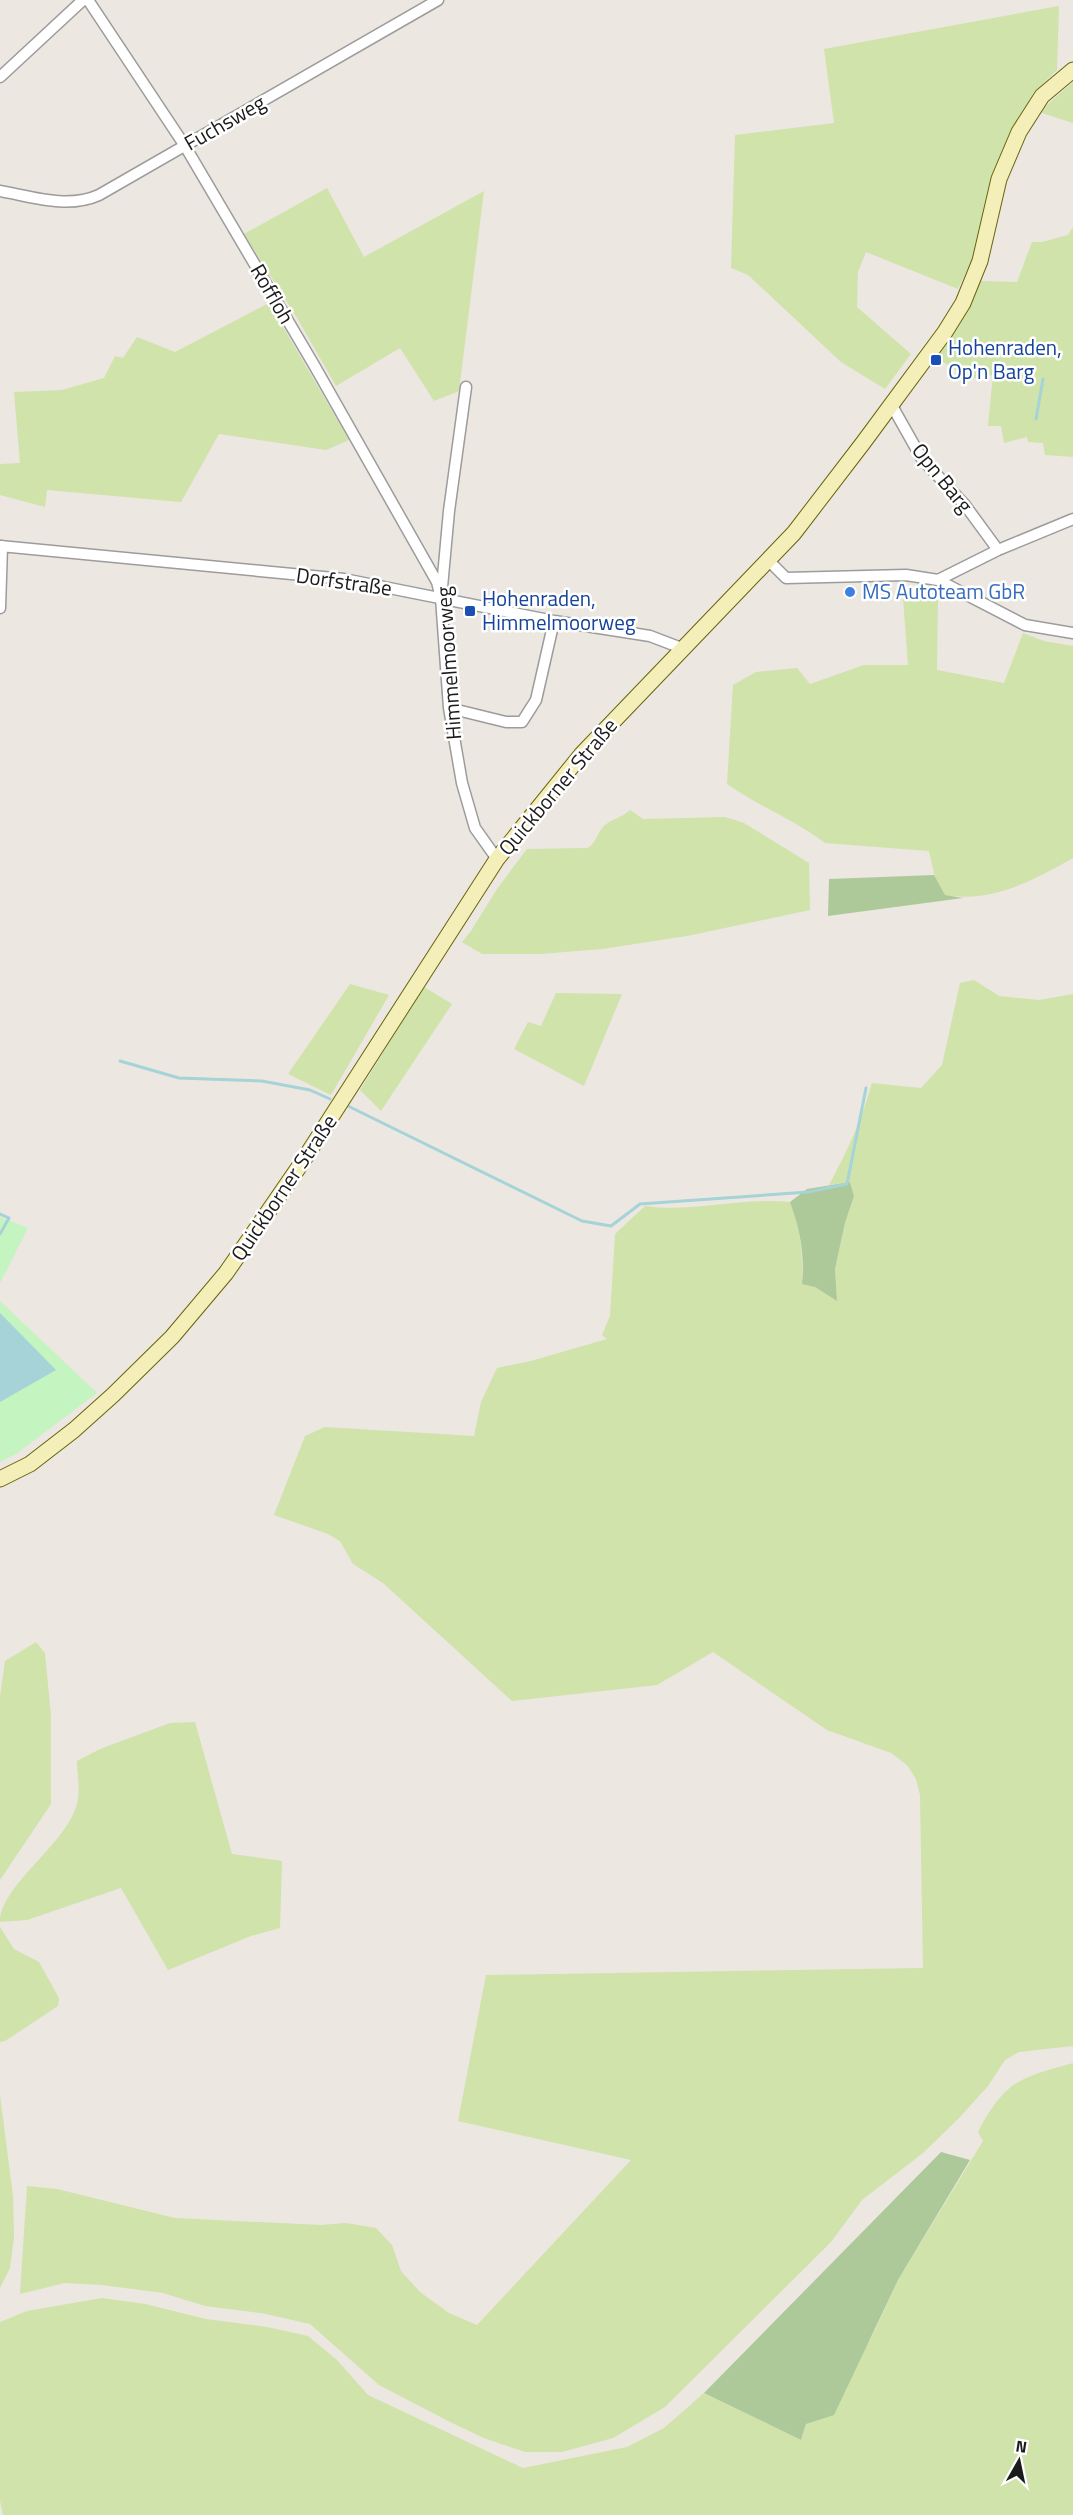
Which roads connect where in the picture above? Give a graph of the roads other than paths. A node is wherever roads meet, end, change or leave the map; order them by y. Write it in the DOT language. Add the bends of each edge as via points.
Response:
graph roads {
  1 [pos="82,0"];
  2 [pos="88,0"];
  3 [pos="438,0"];
  4 [pos="1073,70"];
  5 [pos="0,77"];
  6 [pos="185,146"];
  7 [pos="0,191"];
  8 [pos="466,387"];
  9 [pos="891,404"];
  10 [pos="1073,519"];
  11 [pos="1,546"];
  12 [pos="998,550"];
  13 [pos="769,561"];
  14 [pos="938,579"];
  15 [pos="441,598"];
  16 [pos="0,608"];
  17 [pos="554,621"];
  18 [pos="1073,633"];
  19 [pos="684,649"];
  20 [pos="449,708"];
  21 [pos="497,859"];
  22 [pos="0,1479"];
  1 -- 5 [label="street"];
  2 -- 6 [label="street, Roffloh"];
  3 -- 6 [label="street, Fuchsweg"];
  4 -- 9 [label="main road, Quickborner Straße" via="1042,96 1019,132 999,179 980,261 963,303"];
  6 -- 7 [label="street, Fuchsweg" via="84,202 67,203"];
  6 -- 15 [label="street, Roffloh" via="437,582"];
  8 -- 15 [label="street, Himmelmoorweg"];
  9 -- 12 [label="street, Opn Barg" via="922,459 965,505"];
  9 -- 13 [label="main road, Quickborner Straße"];
  10 -- 12 [label="street"];
  11 -- 15 [label="street, Dorfstraße" via="344,579"];
  11 -- 16 [label="street"];
  12 -- 14 [label="street"];
  13 -- 14 [label="street" via="786,579 906,575"];
  13 -- 19 [label="main road, Quickborner Straße"];
  14 -- 18 [label="street" via="1025,625"];
  15 -- 17 [label="street, Dorfstraße"];
  15 -- 20 [label="street, Himmelmoorweg"];
  17 -- 19 [label="street, Dorfstraße" via="650,636"];
  17 -- 20 [label="street" via="536,700 522,722 506,722"];
  19 -- 21 [label="main road, Quickborner Straße" via="581,755"];
  20 -- 21 [label="street, Himmelmoorweg" via="462,783 475,828"];
  21 -- 22 [label="main road, Quickborner Straße" via="301,1164 226,1273 172,1337 113,1395 30,1464"];
}
